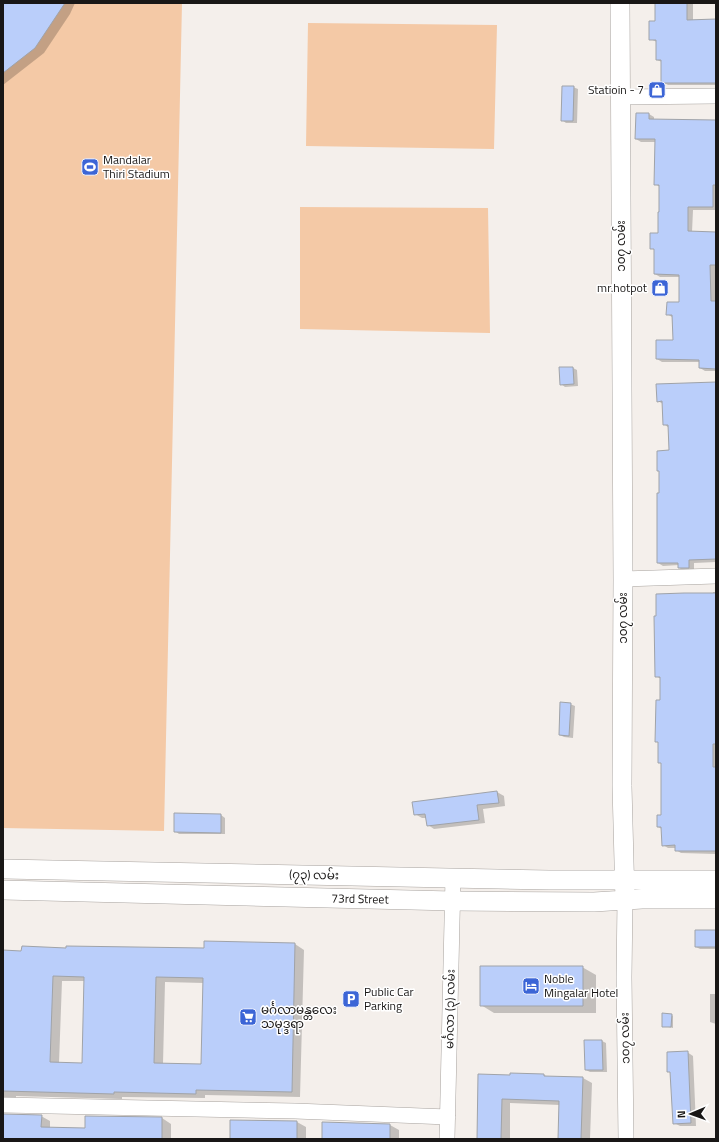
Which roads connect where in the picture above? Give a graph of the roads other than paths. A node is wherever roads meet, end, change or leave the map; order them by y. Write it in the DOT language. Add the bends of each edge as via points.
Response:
graph roads {
  1 [pos="620,3"];
  2 [pos="716,96"];
  3 [pos="620,97"];
  4 [pos="716,576"];
  5 [pos="623,579"];
  6 [pos="3,869"];
  7 [pos="453,878"];
  8 [pos="625,880"];
  9 [pos="716,880"];
  10 [pos="3,890"];
  11 [pos="716,899"];
  12 [pos="625,900"];
  13 [pos="453,901"];
  14 [pos="3,1105"];
  15 [pos="448,1117"];
  16 [pos="447,1139"];
  17 [pos="626,1139"];
  1 -- 3 [label="main road, ၁၀၇ လမ်း"];
  2 -- 3 [label="street"];
  3 -- 5 [label="main road, ၁၀၇ လမ်း"];
  4 -- 5 [label="street"];
  5 -- 8 [label="main road, ၁၀၇ လမ်း" via="622,786"];
  6 -- 7 [label="main road, (၇၃) လမ်း"];
  7 -- 8 [label="main road, (၇၃) လမ်း"];
  7 -- 13 [label="street, မင်္ဂလာ (၃) လမ်း"];
  8 -- 9 [label="main road"];
  8 -- 12 [label="main road, ၁၀၇ လမ်း"];
  10 -- 13 [label="main road, 73rd Street"];
  11 -- 12 [label="main road, 73rd Street"];
  12 -- 13 [label="main road, 73rd Street"];
  12 -- 17 [label="street, ၁၀၇ လမ်း"];
  13 -- 15 [label="street, မင်္ဂလာ (၃) လမ်း"];
  14 -- 15 [label="street"];
  15 -- 16 [label="street, မင်္ဂလာ (၃) လမ်း"];
}
